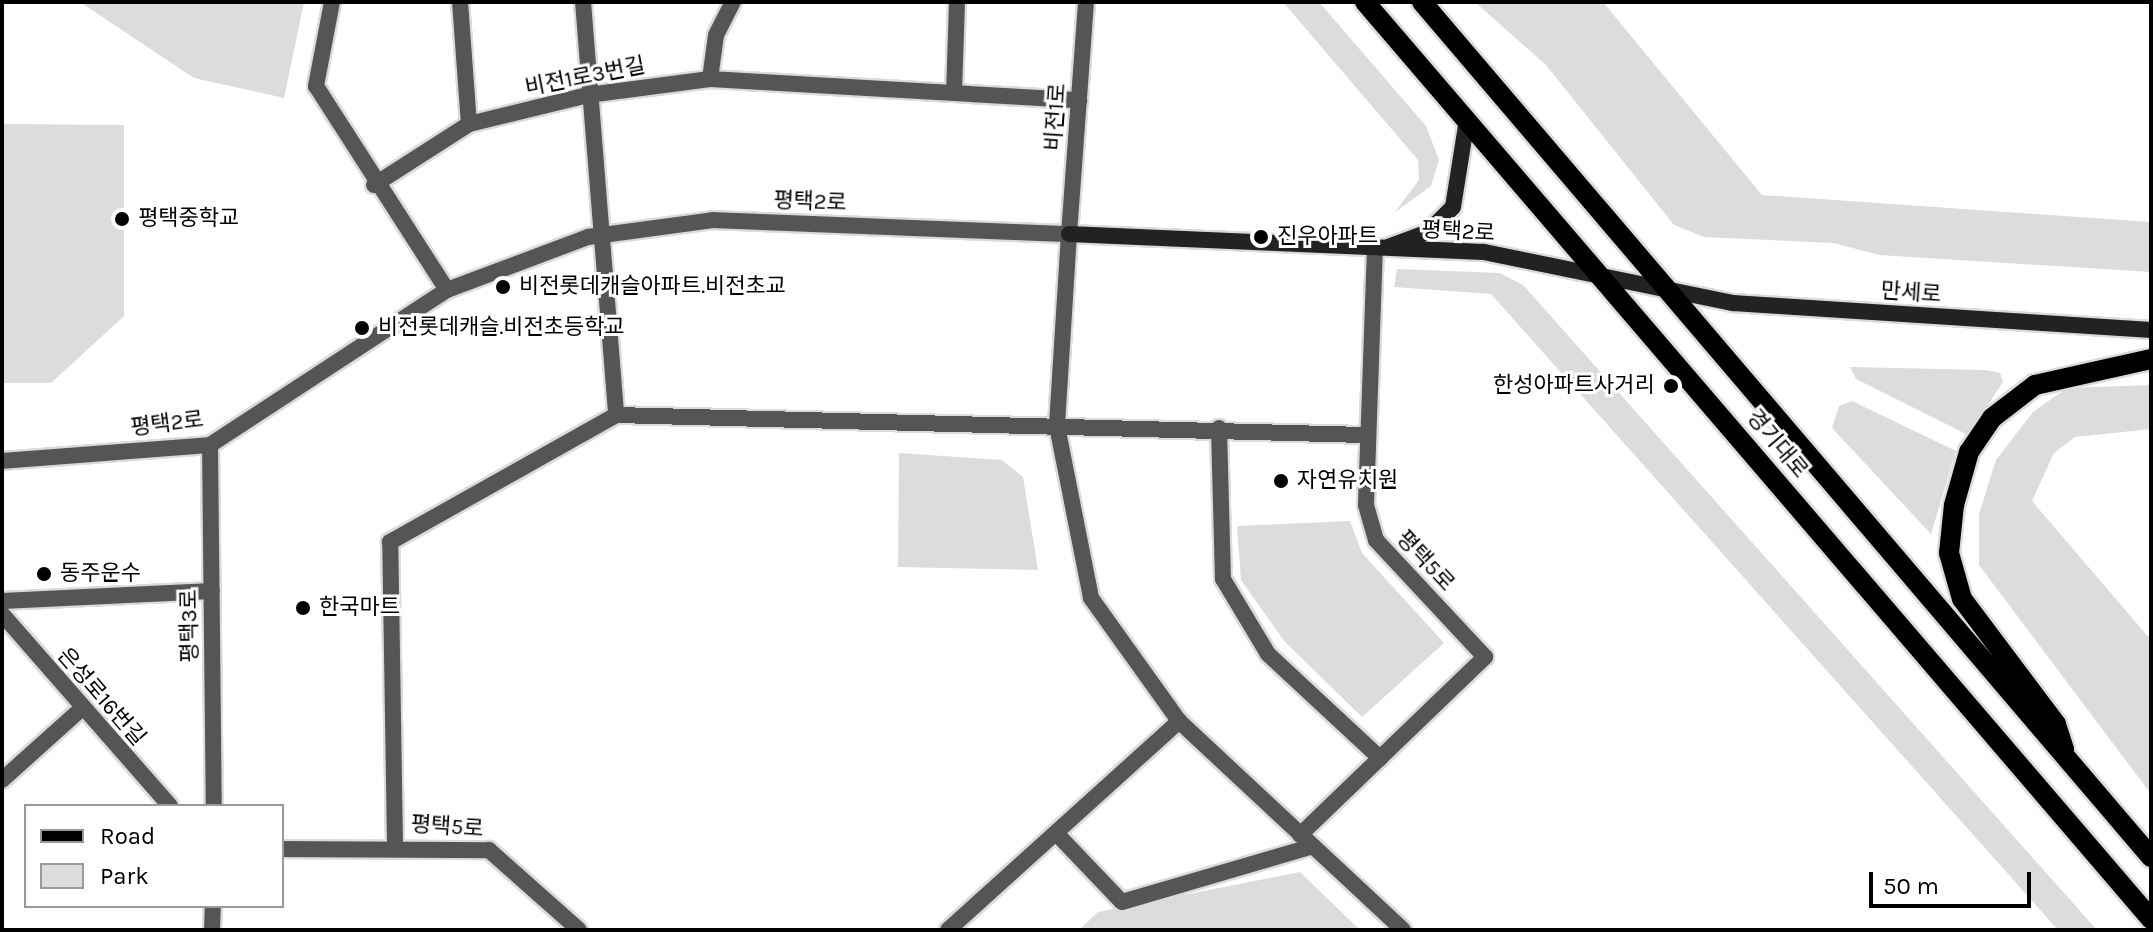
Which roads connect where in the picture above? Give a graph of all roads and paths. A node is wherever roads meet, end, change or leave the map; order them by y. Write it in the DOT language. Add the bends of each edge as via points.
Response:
graph roads {
  1 [pos="332,2"];
  2 [pos="460,2"];
  3 [pos="583,2"];
  4 [pos="733,2"];
  5 [pos="957,2"];
  6 [pos="1086,2"];
  7 [pos="1365,2"];
  8 [pos="1422,2"];
  9 [pos="710,79"];
  10 [pos="954,93"];
  11 [pos="588,95"];
  12 [pos="1079,100"];
  13 [pos="1467,120"];
  14 [pos="469,124"];
  15 [pos="374,185"];
  16 [pos="1069,234"];
  17 [pos="598,236"];
  18 [pos="1377,250"];
  19 [pos="1605,280"];
  20 [pos="447,290"];
  21 [pos="1669,294"];
  22 [pos="2151,330"];
  23 [pos="2151,359"];
  24 [pos="616,415"];
  25 [pos="1057,426"];
  26 [pos="1219,428"];
  27 [pos="1367,435"];
  28 [pos="210,445"];
  29 [pos="2,461"];
  30 [pos="212,591"];
  31 [pos="2,601"];
  32 [pos="2,614"];
  33 [pos="80,710"];
  34 [pos="1179,721"];
  35 [pos="1380,758"];
  36 [pos="2068,761"];
  37 [pos="2,780"];
  38 [pos="168,804"];
  39 [pos="214,804"];
  40 [pos="1056,833"];
  41 [pos="1306,841"];
  42 [pos="395,845"];
  43 [pos="284,849"];
  44 [pos="2151,857"];
  45 [pos="213,908"];
  46 [pos="2151,919"];
  47 [pos="212,930"];
  48 [pos="579,930"];
  49 [pos="948,930"];
  50 [pos="1403,930"];
  1 -- 15 [label="street" via="316,86"];
  2 -- 14 [label="street"];
  3 -- 11 [label="street"];
  4 -- 9 [label="street" via="716,35"];
  5 -- 10 [label="street"];
  6 -- 12 [label="street, 비전1로"];
  7 -- 13 [label="main road, 경기대로"];
  8 -- 21 [label="main road, 경기대로"];
  9 -- 10 [label="street, 비전1로3번길"];
  9 -- 11 [label="street, 비전1로3번길"];
  10 -- 12 [label="street, 비전1로3번길"];
  11 -- 14 [label="street, 비전1로3번길"];
  11 -- 17 [label="street"];
  12 -- 16 [label="street, 비전1로"];
  13 -- 18 [label="main road" via="1453,207 1428,232"];
  13 -- 19 [label="main road, 경기대로"];
  14 -- 15 [label="street, 비전1로3번길"];
  15 -- 20 [label="street"];
  16 -- 17 [label="street, 평택2로" via="713,220"];
  16 -- 18 [label="main road, 평택2로"];
  16 -- 25 [label="street"];
  17 -- 20 [label="street, 평택2로"];
  17 -- 24 [label="street"];
  18 -- 19 [label="main road, 평택2로" via="1484,252"];
  18 -- 27 [label="street"];
  19 -- 21 [label="main road, 평택2로"];
  19 -- 46 [label="main road, 경기대로"];
  20 -- 28 [label="street, 평택2로"];
  21 -- 22 [label="main road, 만세로"];
  21 -- 36 [label="main road, 경기대로"];
  23 -- 36 [label="main road" via="2035,385 1992,418 1977,441 1954,505 1949,553 1962,599 2056,724"];
  24 -- 25 [label="street"];
  24 -- 42 [label="street" via="390,542"];
  25 -- 26 [label="street"];
  25 -- 34 [label="street" via="1091,598"];
  26 -- 27 [label="street"];
  26 -- 35 [label="street" via="1223,579 1268,654"];
  27 -- 35 [label="street, 평택5로" via="1366,504 1376,540 1485,657"];
  28 -- 29 [label="street, 평택2로"];
  28 -- 30 [label="street, 평택3로"];
  30 -- 31 [label="street"];
  30 -- 39 [label="street, 평택3로"];
  32 -- 33 [label="street, 은성로16번길"];
  33 -- 37 [label="street"];
  33 -- 38 [label="street, 은성로16번길"];
  34 -- 40 [label="street"];
  34 -- 41 [label="street"];
  35 -- 41 [label="street, 평택5로"];
  36 -- 44 [label="main road, 경기대로"];
  40 -- 41 [label="street, 평택5로" via="1122,902"];
  40 -- 49 [label="street"];
  41 -- 50 [label="street"];
  42 -- 43 [label="street, 평택5로"];
  42 -- 48 [label="street, 평택5로" via="489,850"];
  45 -- 47 [label="street"];
}
